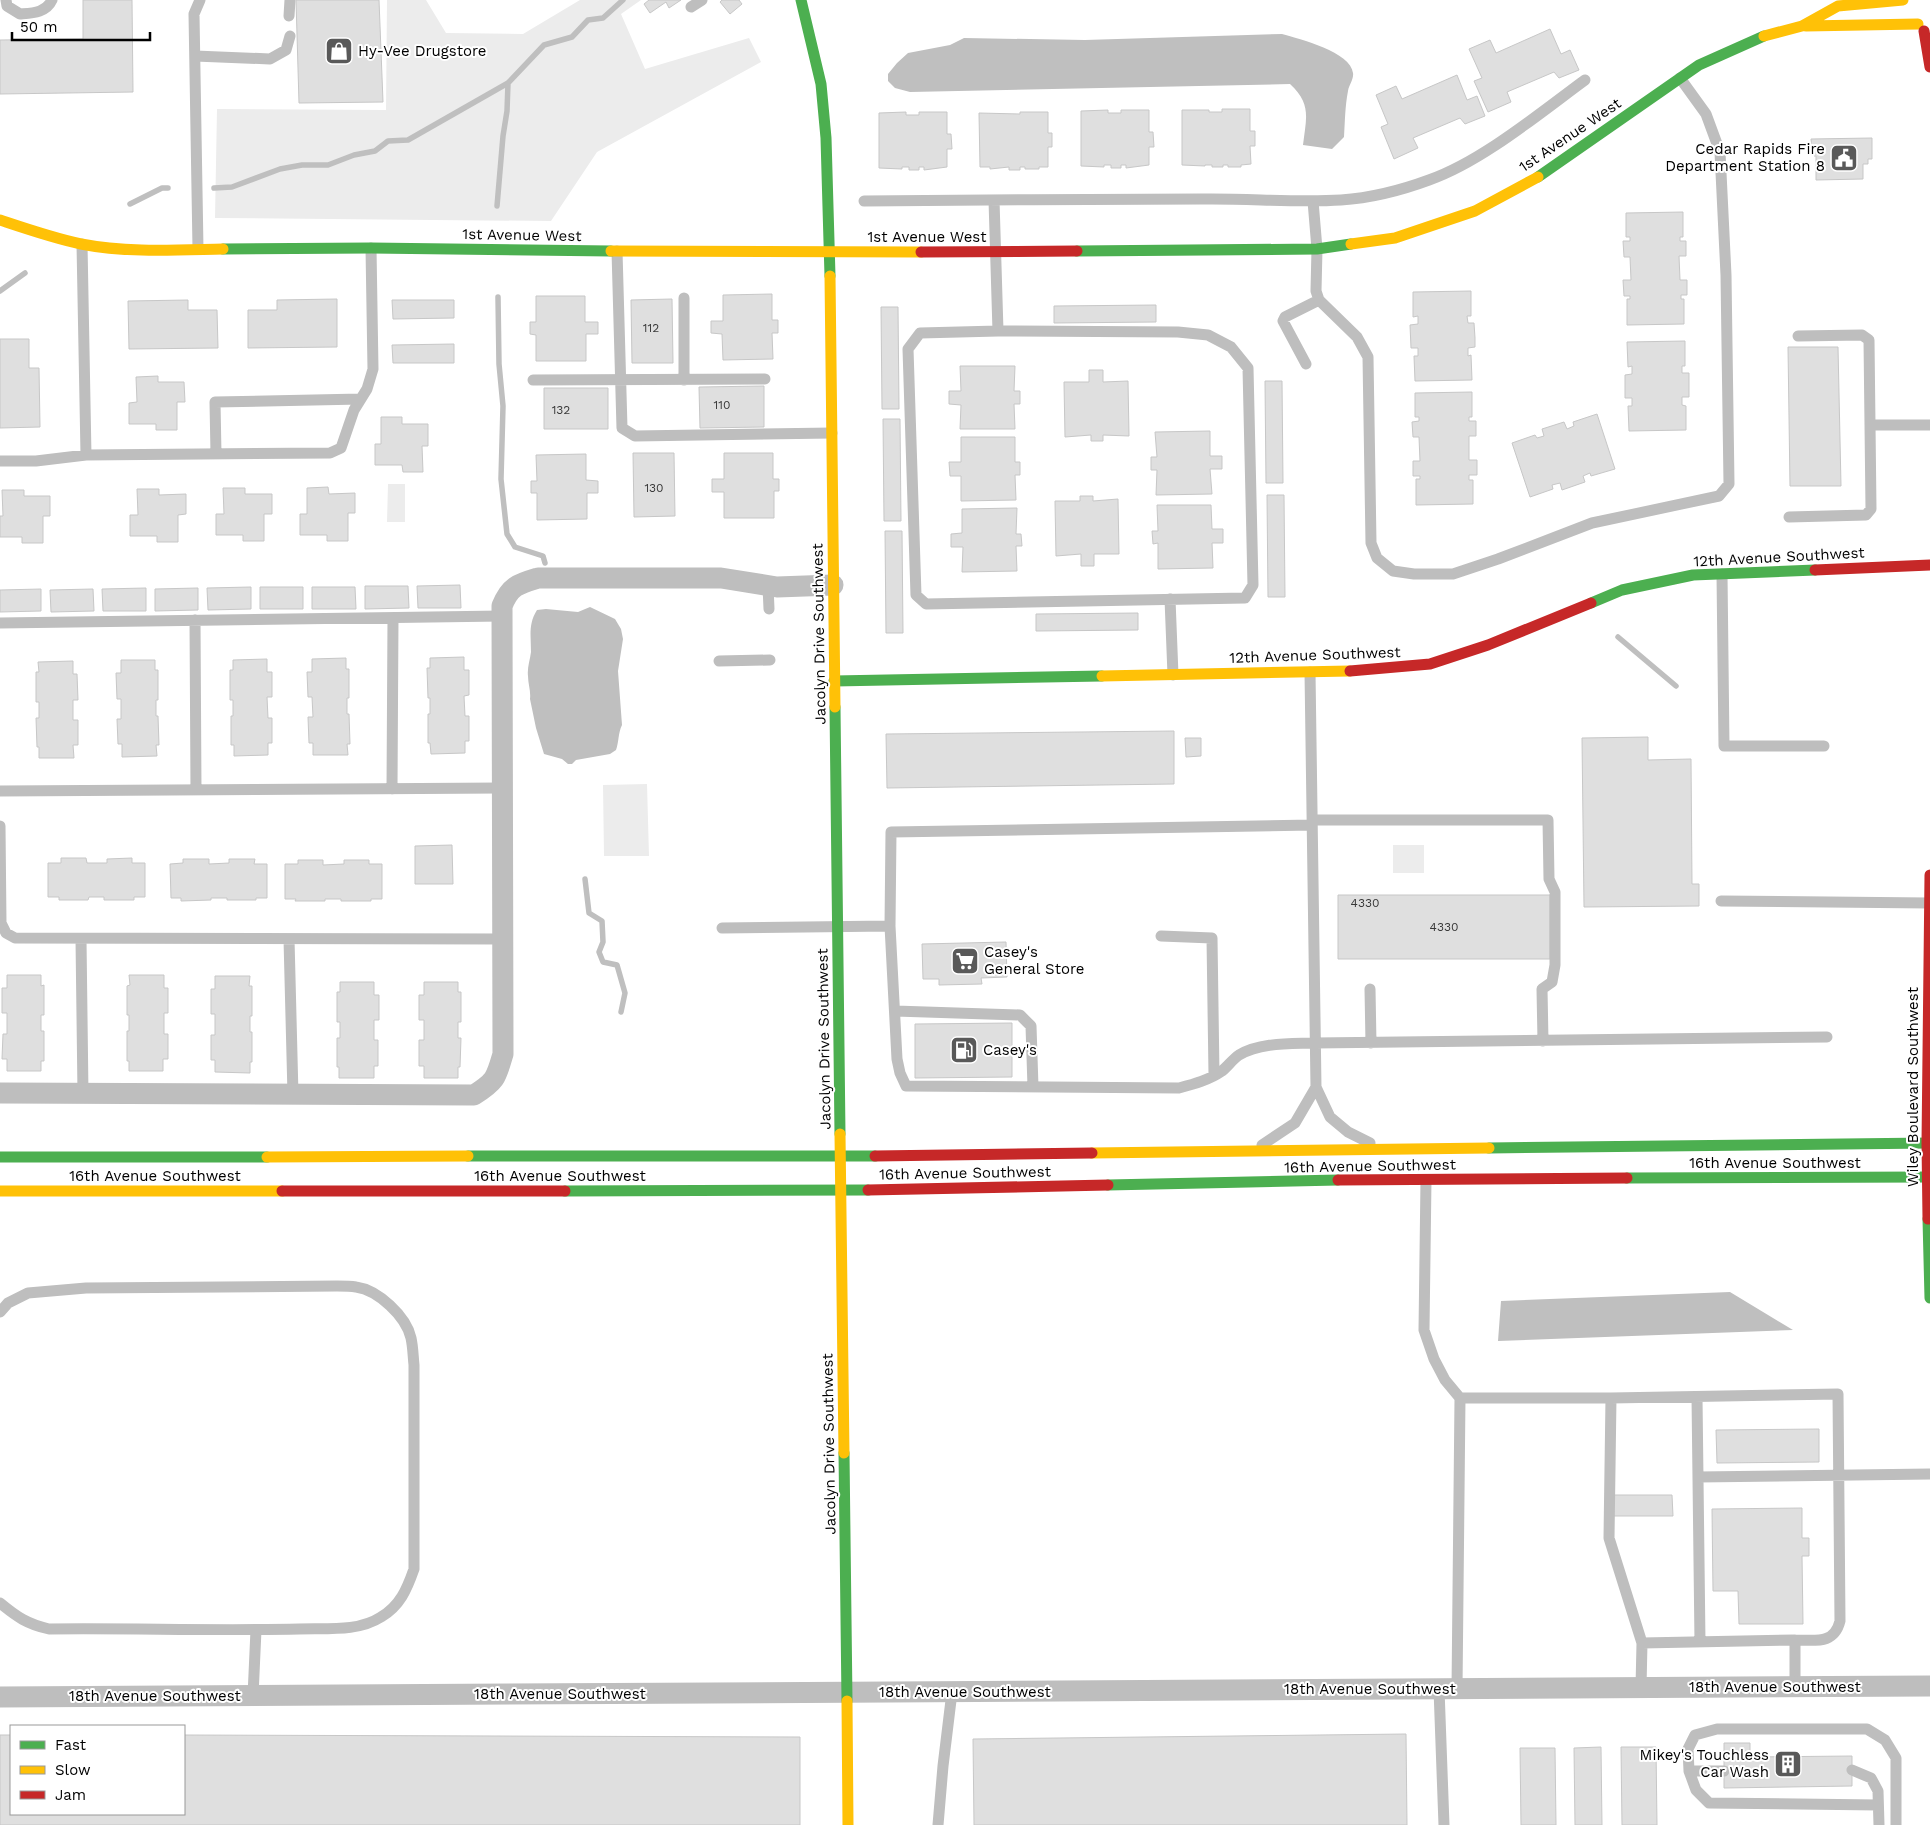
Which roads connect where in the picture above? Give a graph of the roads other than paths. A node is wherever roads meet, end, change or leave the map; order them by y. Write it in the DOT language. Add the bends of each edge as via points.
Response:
graph roads {
  1 [pos="6,0"];
  2 [pos="52,0"];
  3 [pos="200,0"];
  4 [pos="290,0"];
  5 [pos="702,0"];
  6 [pos="801,0"];
  7 [pos="1903,0"];
  8 [pos="691,7"];
  9 [pos="289,16"];
  10 [pos="1802,26"];
  11 [pos="1922,26"];
  12 [pos="290,36"];
  13 [pos="195,56"];
  14 [pos="1930,67"];
  15 [pos="1680,78"];
  16 [pos="1585,80"];
  17 [pos="994,200"];
  18 [pos="864,201"];
  19 [pos="1314,201"];
  20 [pos="0,220"];
  21 [pos="82,244"];
  22 [pos="371,248"];
  23 [pos="198,249"];
  24 [pos="1317,249"];
  25 [pos="618,251"];
  26 [pos="995,252"];
  27 [pos="830,253"];
  28 [pos="684,298"];
  29 [pos="1319,300"];
  30 [pos="998,332"];
  31 [pos="1798,336"];
  32 [pos="1306,364"];
  33 [pos="533,380"];
  34 [pos="684,380"];
  35 [pos="765,380"];
  36 [pos="621,381"];
  37 [pos="361,399"];
  38 [pos="1870,425"];
  39 [pos="1930,425"];
  40 [pos="832,433"];
  41 [pos="216,454"];
  42 [pos="86,455"];
  43 [pos="0,461"];
  44 [pos="1789,517"];
  45 [pos="1930,566"];
  46 [pos="1722,574"];
  47 [pos="833,585"];
  48 [pos="768,586"];
  49 [pos="1170,599"];
  50 [pos="769,609"];
  51 [pos="502,616"];
  52 [pos="394,618"];
  53 [pos="195,620"];
  54 [pos="0,623"];
  55 [pos="770,660"];
  56 [pos="719,661"];
  57 [pos="1310,672"];
  58 [pos="1173,675"];
  59 [pos="834,681"];
  60 [pos="1824,746"];
  61 [pos="502,788"];
  62 [pos="392,789"];
  63 [pos="196,790"];
  64 [pos="0,791"];
  65 [pos="1312,822"];
  66 [pos="0,826"];
  67 [pos="1930,876"];
  68 [pos="1721,901"];
  69 [pos="1929,902"];
  70 [pos="837,926"];
  71 [pos="890,926"];
  72 [pos="722,928"];
  73 [pos="1161,936"];
  74 [pos="81,939"];
  75 [pos="289,939"];
  76 [pos="503,939"];
  77 [pos="1370,989"];
  78 [pos="894,1011"];
  79 [pos="1828,1037"];
  80 [pos="1543,1041"];
  81 [pos="1315,1043"];
  82 [pos="1371,1043"];
  83 [pos="1214,1076"];
  84 [pos="1033,1087"];
  85 [pos="1316,1087"];
  86 [pos="0,1093"];
  87 [pos="84,1094"];
  88 [pos="293,1095"];
  89 [pos="1929,1142"];
  90 [pos="1382,1149"];
  91 [pos="1332,1150"];
  92 [pos="1252,1151"];
  93 [pos="840,1156"];
  94 [pos="0,1157"];
  95 [pos="1320,1161"];
  96 [pos="1197,1172"];
  97 [pos="1929,1178"];
  98 [pos="1426,1180"];
  99 [pos="1186,1183"];
  100 [pos="0,1191"];
  101 [pos="841,1191"];
  102 [pos="1930,1298"];
  103 [pos="0,1312"];
  104 [pos="1697,1397"];
  105 [pos="1460,1398"];
  106 [pos="1610,1398"];
  107 [pos="1930,1474"];
  108 [pos="1840,1475"];
  109 [pos="1698,1477"];
  110 [pos="0,1602"];
  111 [pos="256,1630"];
  112 [pos="1795,1640"];
  113 [pos="1700,1642"];
  114 [pos="1642,1643"];
  115 [pos="1930,1686"];
  116 [pos="1641,1687"];
  117 [pos="1795,1687"];
  118 [pos="1448,1689"];
  119 [pos="846,1692"];
  120 [pos="952,1692"];
  121 [pos="253,1696"];
  122 [pos="0,1697"];
  123 [pos="1852,1770"];
  124 [pos="1689,1771"];
  125 [pos="1724,1771"];
  126 [pos="1878,1805"];
  127 [pos="848,1825"];
  128 [pos="938,1825"];
  129 [pos="1444,1825"];
  130 [pos="1879,1825"];
  131 [pos="1896,1825"];
  1 -- 2 [label="lane" via="8,6 20,14 40,12"];
  3 -- 13 [label="lane" via="194,14"];
  4 -- 9 [label="lane"];
  5 -- 8 [label="lane"];
  6 -- 27 [label="street, Jacolyn Drive Southwest" via="821,84"];
  7 -- 10 [label="street, 1st Avenue West" via="1838,6"];
  10 -- 11 [label="street, 1st Avenue West"];
  10 -- 15 [label="street, 1st Avenue West" via="1761,37"];
  11 -- 14 [label="street"];
  12 -- 13 [label="lane" via="286,50 270,58"];
  13 -- 23 [label="lane"];
  15 -- 24 [label="street, 1st Avenue West" via="1545,173 1475,212 1395,238"];
  15 -- 29 [label="lane" via="1706,114 1720,152 1729,484 1719,496 1592,523 1453,574 1393,571 1377,558 1371,543 1368,357 1357,337"];
  16 -- 19 [label="lane" via="1494,145 1430,180 1382,194"];
  17 -- 18 [label="lane"];
  17 -- 19 [label="lane" via="1215,198"];
  17 -- 26 [label="lane"];
  19 -- 24 [label="lane"];
  20 -- 21 [label="street, 1st Avenue West"];
  21 -- 23 [label="street, 1st Avenue West" via="137,250"];
  21 -- 42 [label="lane"];
  22 -- 23 [label="street, 1st Avenue West"];
  22 -- 25 [label="street, 1st Avenue West"];
  22 -- 37 [label="lane" via="373,369"];
  24 -- 26 [label="street, 1st Avenue West"];
  24 -- 29 [label="lane" via="1316,291"];
  25 -- 27 [label="street, 1st Avenue West"];
  25 -- 36 [label="lane"];
  26 -- 27 [label="street, 1st Avenue West"];
  26 -- 30 [label="lane"];
  27 -- 40 [label="street, Jacolyn Drive Southwest"];
  28 -- 34 [label="lane"];
  29 -- 32 [label="lane" via="1284,321"];
  30 -- 49 [label="lane" via="1178,332 1208,336 1231,347 1248,368 1253,585 1245,598"];
  30 -- 49 [label="lane" via="920,334 908,349 916,595 926,604"];
  31 -- 38 [label="lane" via="1862,335 1869,340"];
  33 -- 36 [label="lane"];
  34 -- 35 [label="lane"];
  34 -- 36 [label="lane"];
  36 -- 40 [label="lane" via="622,428 635,436"];
  37 -- 41 [label="lane" via="341,448 330,453"];
  37 -- 41 [label="lane" via="215,402"];
  38 -- 39 [label="lane"];
  38 -- 44 [label="lane" via="1871,509 1866,516"];
  40 -- 47 [label="street, Jacolyn Drive Southwest"];
  41 -- 42 [label="lane"];
  42 -- 43 [label="lane" via="36,461"];
  45 -- 46 [label="street, 12th Avenue Southwest"];
  46 -- 57 [label="street, 12th Avenue Southwest" via="1694,575 1622,590 1488,645 1430,664 1366,671"];
  46 -- 60 [label="lane" via="1722,746"];
  47 -- 48 [label="street"];
  47 -- 59 [label="street, Jacolyn Drive Southwest"];
  48 -- 50 [label="lane"];
  48 -- 51 [label="street" via="721,578 538,578 521,583 507,593"];
  49 -- 58 [label="lane"];
  51 -- 52 [label="lane"];
  51 -- 61 [label="street"];
  52 -- 53 [label="lane"];
  52 -- 62 [label="lane"];
  53 -- 54 [label="lane"];
  53 -- 63 [label="lane"];
  55 -- 56 [label="lane"];
  57 -- 58 [label="street, 12th Avenue Southwest"];
  57 -- 65 [label="lane"];
  58 -- 59 [label="street, 12th Avenue Southwest"];
  59 -- 70 [label="street, Jacolyn Drive Southwest"];
  61 -- 62 [label="lane"];
  61 -- 76 [label="street"];
  62 -- 63 [label="lane"];
  63 -- 64 [label="lane"];
  65 -- 71 [label="lane" via="891,832"];
  65 -- 80 [label="lane" via="1548,820 1548,879 1554,892 1555,965 1552,982 1542,989"];
  65 -- 81 [label="lane"];
  66 -- 74 [label="lane" via="1,923 6,933 25,939"];
  67 -- 69 [label="street, Wiley Boulevard Southwest"];
  68 -- 69 [label="lane"];
  69 -- 89 [label="street, Wiley Boulevard Southwest"];
  70 -- 71 [label="lane"];
  70 -- 72 [label="lane"];
  70 -- 93 [label="street, Jacolyn Drive Southwest"];
  71 -- 78 [label="lane"];
  73 -- 83 [label="lane" via="1212,938"];
  74 -- 75 [label="lane"];
  74 -- 87 [label="lane"];
  75 -- 76 [label="lane"];
  75 -- 88 [label="lane"];
  76 -- 88 [label="street" via="503,1054 491,1084 474,1095"];
  77 -- 82 [label="lane"];
  78 -- 84 [label="lane" via="1020,1015 1031,1026"];
  78 -- 84 [label="lane" via="897,1059 906,1086"];
  79 -- 80 [label="lane"];
  80 -- 82 [label="lane"];
  81 -- 82 [label="lane"];
  81 -- 83 [label="lane" via="1254,1049 1239,1055"];
  81 -- 85 [label="lane"];
  83 -- 84 [label="lane" via="1179,1088"];
  85 -- 90 [label="lane" via="1330,1117 1348,1132"];
  85 -- 92 [label="lane" via="1295,1123"];
  86 -- 87 [label="street"];
  87 -- 88 [label="street"];
  89 -- 90 [label="street, 16th Avenue Southwest"];
  89 -- 97 [label="street, Wiley Boulevard Southwest"];
  90 -- 91 [label="street, 16th Avenue Southwest"];
  91 -- 92 [label="street, 16th Avenue Southwest"];
  91 -- 95 [label="street" via="1327,1158"];
  92 -- 93 [label="street, 16th Avenue Southwest"];
  93 -- 94 [label="street, 16th Avenue Southwest"];
  93 -- 101 [label="street, Jacolyn Drive Southwest"];
  96 -- 99 [label="street"];
  97 -- 98 [label="street, 16th Avenue Southwest"];
  97 -- 102 [label="street, Wiley Boulevard Southwest"];
  98 -- 99 [label="street, 16th Avenue Southwest"];
  98 -- 105 [label="lane" via="1424,1330 1445,1380"];
  99 -- 101 [label="street, 16th Avenue Southwest"];
  100 -- 101 [label="street, 16th Avenue Southwest"];
  101 -- 119 [label="street, Jacolyn Drive Southwest"];
  103 -- 111 [label="lane" via="8,1303 28,1293 86,1288 357,1287 389,1304 411,1336 414,1365 414,1569 406,1589 397,1605 380,1618 359,1627"];
  104 -- 106 [label="lane"];
  104 -- 108 [label="lane" via="1838,1394"];
  104 -- 109 [label="lane"];
  105 -- 106 [label="lane"];
  105 -- 118 [label="lane"];
  106 -- 114 [label="lane" via="1609,1538"];
  107 -- 108 [label="lane"];
  108 -- 109 [label="lane"];
  108 -- 112 [label="lane" via="1838,1628 1824,1640"];
  109 -- 113 [label="lane"];
  110 -- 111 [label="lane" via="18,1618 49,1628"];
  111 -- 121 [label="lane"];
  112 -- 113 [label="lane"];
  112 -- 117 [label="lane"];
  113 -- 114 [label="lane"];
  114 -- 116 [label="lane"];
  115 -- 117 [label="street, 18th Avenue Southwest"];
  116 -- 117 [label="street, 18th Avenue Southwest"];
  116 -- 118 [label="street, 18th Avenue Southwest"];
  118 -- 120 [label="street, 18th Avenue Southwest"];
  118 -- 129 [label="lane"];
  119 -- 120 [label="street, 18th Avenue Southwest"];
  119 -- 121 [label="street, 18th Avenue Southwest"];
  119 -- 127 [label="street, Jacolyn Drive Southwest"];
  120 -- 128 [label="lane"];
  121 -- 122 [label="street, 18th Avenue Southwest"];
  123 -- 126 [label="lane" via="1871,1778 1878,1791"];
  124 -- 125 [label="lane"];
  124 -- 126 [label="lane" via="1696,1790 1709,1803"];
  124 -- 131 [label="lane" via="1688,1749 1695,1735 1717,1730 1868,1729 1885,1740 1896,1758"];
  126 -- 130 [label="lane"];
}
